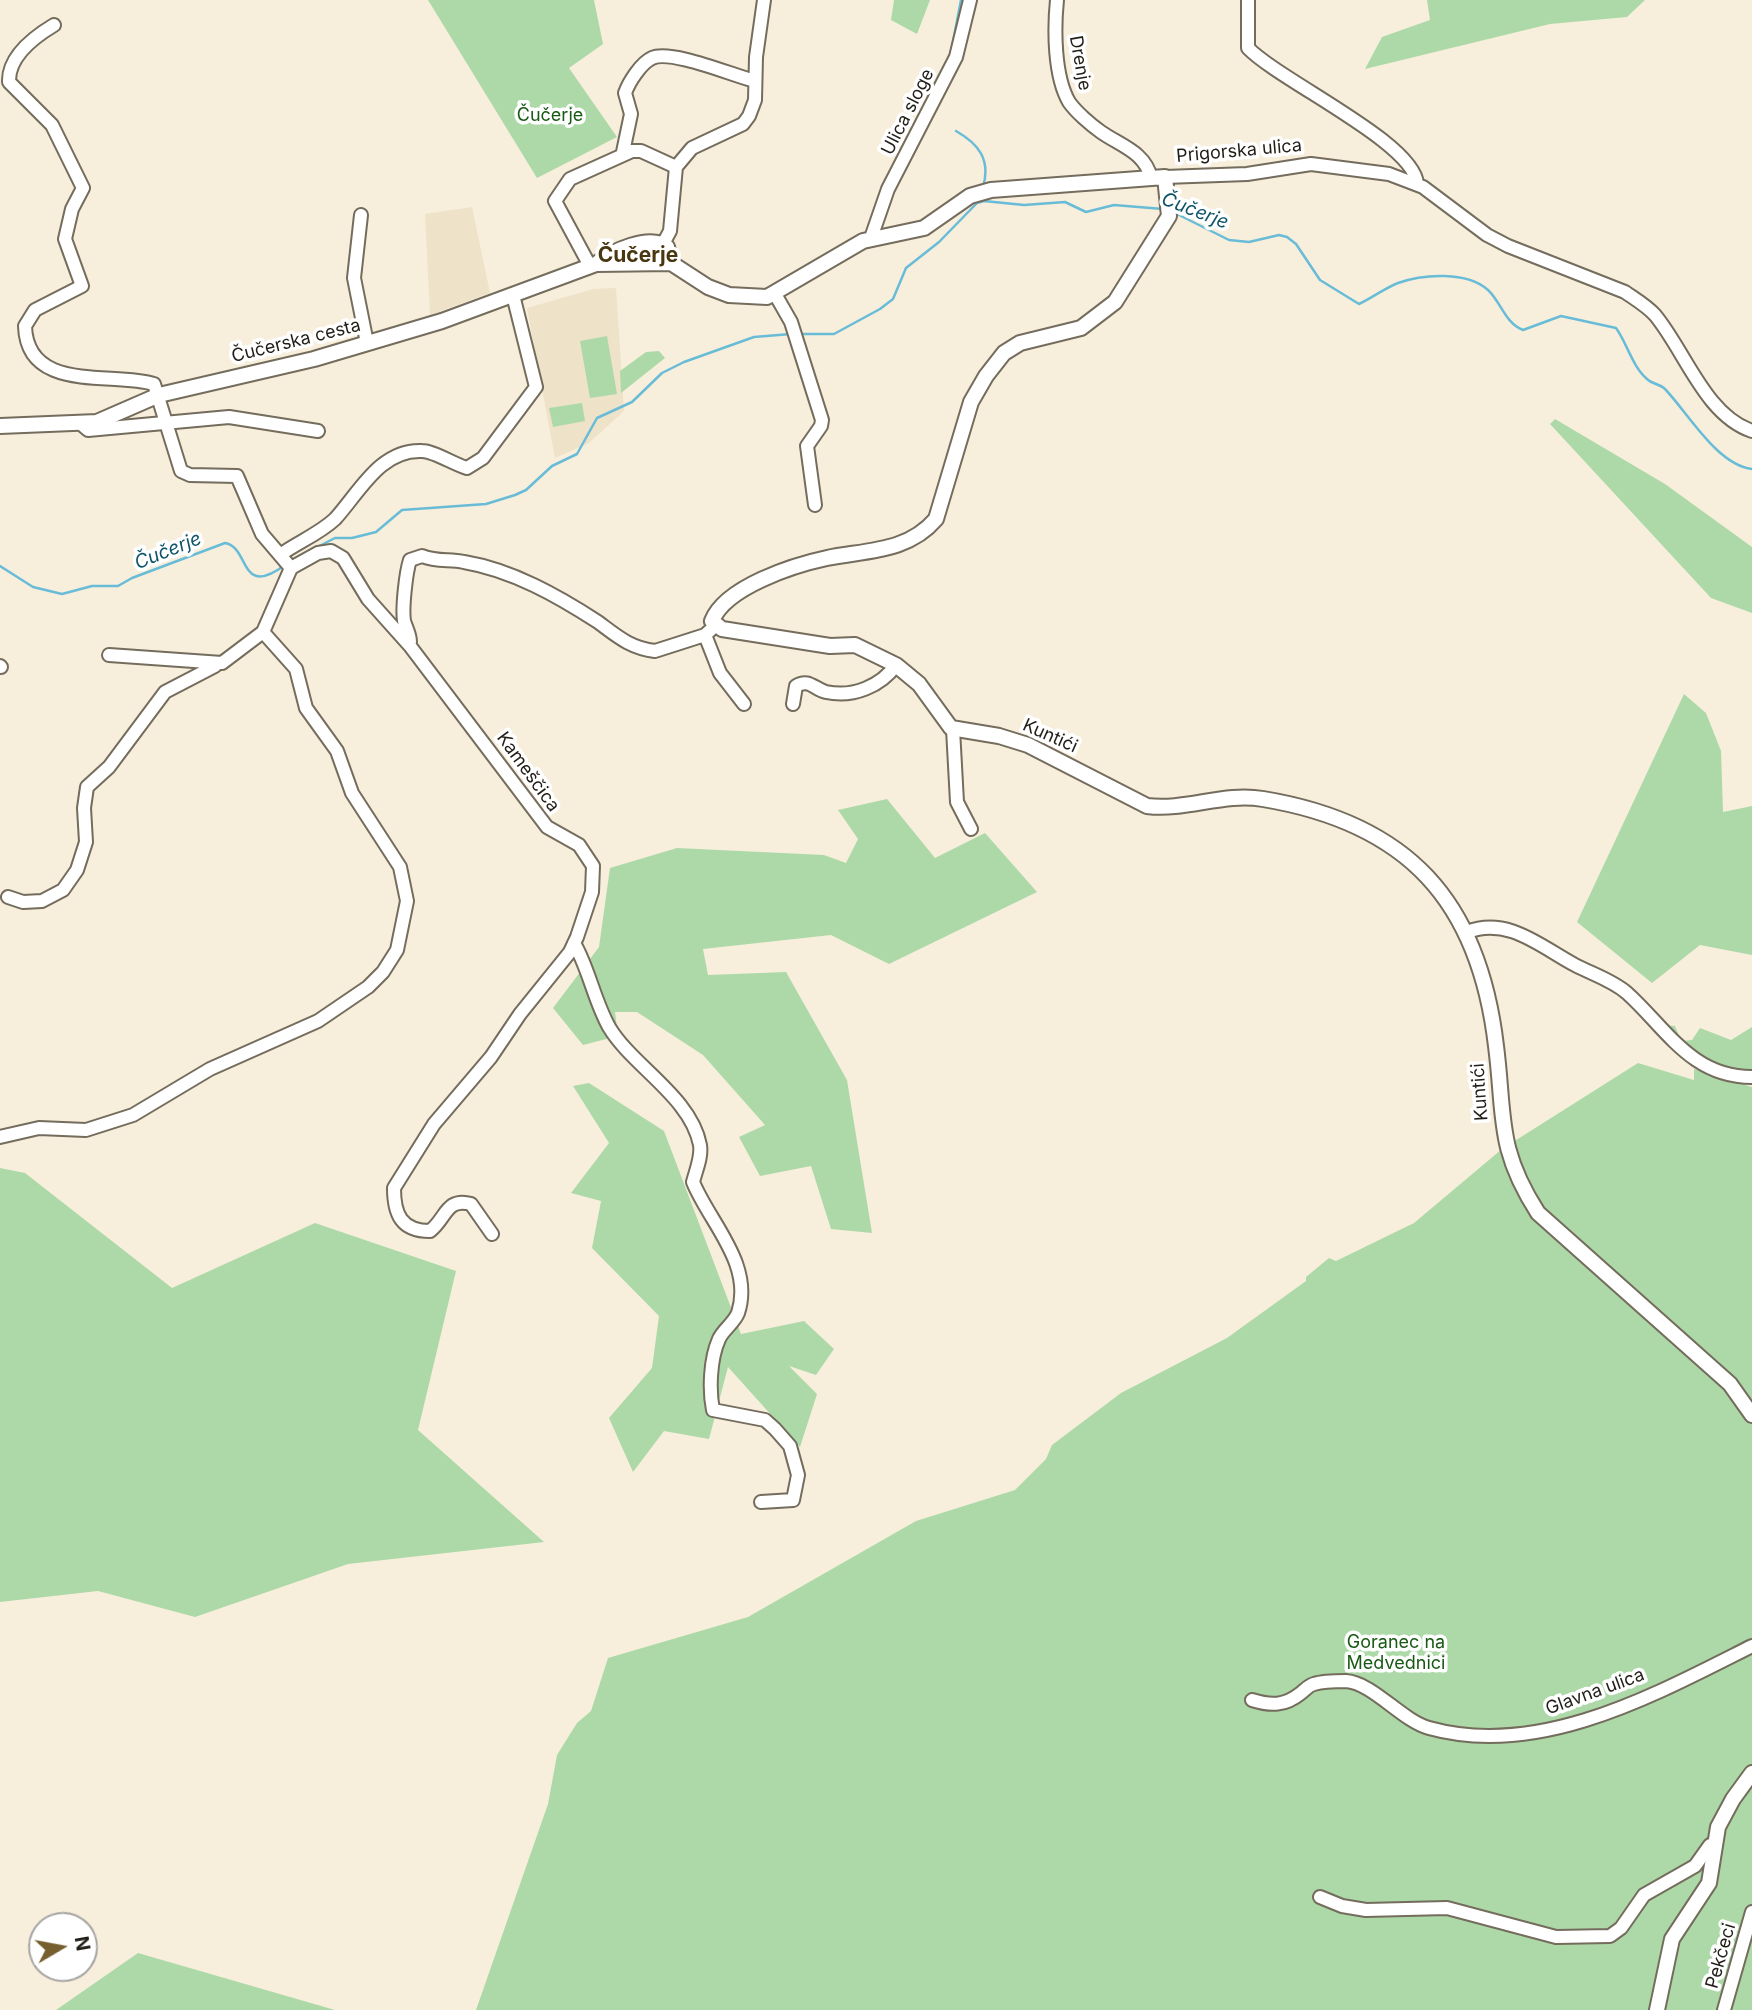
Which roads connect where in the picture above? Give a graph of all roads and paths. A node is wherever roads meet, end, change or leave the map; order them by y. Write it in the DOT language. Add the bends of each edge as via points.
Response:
graph roads {
  1 [pos="764,0"];
  2 [pos="970,0"];
  3 [pos="1057,0"];
  4 [pos="1248,0"];
  5 [pos="54,25"];
  6 [pos="755,81"];
  7 [pos="623,152"];
  8 [pos="676,167"];
  9 [pos="1158,177"];
  10 [pos="1417,184"];
  11 [pos="361,215"];
  12 [pos="871,238"];
  13 [pos="663,244"];
  14 [pos="671,263"];
  15 [pos="593,265"];
  16 [pos="775,294"];
  17 [pos="513,295"];
  18 [pos="367,343"];
  19 [pos="159,394"];
  20 [pos="166,423"];
  21 [pos="81,424"];
  22 [pos="0,426"];
  23 [pos="318,431"];
  24 [pos="1752,431"];
  25 [pos="815,505"];
  26 [pos="287,562"];
  27 [pos="710,631"];
  28 [pos="263,632"];
  29 [pos="411,646"];
  30 [pos="109,655"];
  31 [pos="222,663"];
  32 [pos="896,665"];
  33 [pos="744,704"];
  34 [pos="793,704"];
  35 [pos="953,729"];
  36 [pos="971,829"];
  37 [pos="8,897"];
  38 [pos="1467,932"];
  39 [pos="574,943"];
  40 [pos="1752,1077"];
  41 [pos="0,1137"];
  42 [pos="492,1234"];
  43 [pos="1752,1415"];
  44 [pos="761,1502"];
  45 [pos="1752,1646"];
  46 [pos="1252,1700"];
  47 [pos="1752,1773"];
  48 [pos="1715,1845"];
  49 [pos="1320,1897"];
  50 [pos="1752,1912"];
  51 [pos="1657,2010"];
  52 [pos="1724,2010"];
  1 -- 6 [label="street"];
  2 -- 12 [label="street, Ulica sloge" via="956,57 888,189"];
  3 -- 9 [label="street, Drenje" via="1060,65 1071,105 1100,131 1132,150"];
  4 -- 10 [label="street" via="1248,48 1264,64 1362,125 1416,173"];
  5 -- 19 [label="street" via="23,49 9,77 13,89 52,125 83,188 65,239 82,286 36,310 25,326 28,344 62,375 142,380 154,384"];
  6 -- 7 [label="street" via="703,64 649,59 625,93 631,114"];
  6 -- 8 [label="street" via="755,100 743,124 692,148"];
  7 -- 8 [label="street" via="641,151"];
  7 -- 15 [label="street" via="570,178 555,201"];
  8 -- 13 [label="street" via="670,231"];
  9 -- 10 [label="street, Prigorska ulica" via="1247,174 1311,164 1389,174"];
  9 -- 12 [label="street, Prigorska ulica" via="981,193 924,228"];
  9 -- 27 [label="street" via="1169,211 1115,302 1081,328 1035,337 1004,353 971,402 936,519 925,531 894,547 825,559 747,587 715,614"];
  10 -- 24 [label="street, Prigorska ulica" via="1487,235 1640,302 1654,314 1709,396 1730,418"];
  11 -- 18 [label="street" via="354,278"];
  12 -- 16 [label="street, Prigorska ulica"];
  13 -- 14 [label="street"];
  13 -- 15 [label="street" via="628,248"];
  14 -- 15 [label="street"];
  14 -- 16 [label="street, Prigorska ulica" via="729,295 754,298"];
  15 -- 17 [label="street, Čučerska cesta"];
  16 -- 25 [label="street" via="795,333 822,421 807,446"];
  17 -- 18 [label="street, Čučerska cesta"];
  17 -- 26 [label="street" via="536,387 483,458 467,468 425,450 398,455 378,469 335,518"];
  18 -- 19 [label="street, Čučerska cesta"];
  19 -- 20 [label="street"];
  19 -- 21 [label="street, Čučerska cesta" via="97,422"];
  20 -- 21 [label="street" via="88,430"];
  20 -- 23 [label="street" via="249,418"];
  20 -- 26 [label="street" via="181,471 237,476 262,534"];
  21 -- 22 [label="street, Čučerska cesta"];
  26 -- 28 [label="street"];
  26 -- 29 [label="street, Kameščica" via="318,553 337,554 368,599"];
  27 -- 29 [label="street, Kameščica" via="655,650 638,648 543,589 484,567 422,556 410,560 407,569 403,604"];
  27 -- 32 [label="street" via="855,645"];
  27 -- 33 [label="street" via="720,673"];
  28 -- 31 [label="street"];
  28 -- 41 [label="street" via="296,669 306,708 337,751 352,793 400,867 407,901 397,950 368,987 318,1021 210,1069 133,1115 86,1130 39,1128"];
  29 -- 39 [label="street, Kameščica" via="547,827 579,845 593,866 592,892"];
  30 -- 31 [label="street"];
  31 -- 37 [label="street" via="165,692 109,767 87,787 85,851 63,890 33,903"];
  32 -- 34 [label="street" via="883,681 854,692 827,692 801,683 796,686"];
  32 -- 35 [label="street" via="919,684"];
  35 -- 36 [label="street" via="957,802"];
  35 -- 38 [label="street, Kuntići" via="1028,745 1147,806 1187,807 1249,797 1329,815 1400,850 1446,899"];
  38 -- 40 [label="street" via="1491,926 1525,935 1628,993 1683,1051 1722,1071"];
  38 -- 43 [label="street, Kuntići" via="1496,1046 1502,1128 1522,1188 1538,1213 1569,1243 1730,1384"];
  39 -- 42 [label="street, Kameščica" via="491,1057 434,1124 394,1188 399,1220 406,1227 430,1231 453,1203 463,1202 471,1204"];
  39 -- 44 [label="street" via="610,1029 651,1071 691,1123 700,1144 693,1182 731,1247 739,1290 738,1314 719,1338 715,1354 713,1410 765,1420 790,1446 798,1475 793,1500"];
  45 -- 46 [label="street, Glavna ulica" via="1638,1699 1530,1735 1493,1736 1429,1728 1347,1681 1312,1684 1279,1705"];
  47 -- 48 [label="street" via="1718,1827"];
  48 -- 49 [label="street" via="1710,1845 1695,1866 1644,1895 1621,1928 1597,1938 1556,1937 1447,1908 1366,1910"];
  48 -- 51 [label="street" via="1709,1883 1672,1939"];
  50 -- 52 [label="street, Pekčeci"];
}
